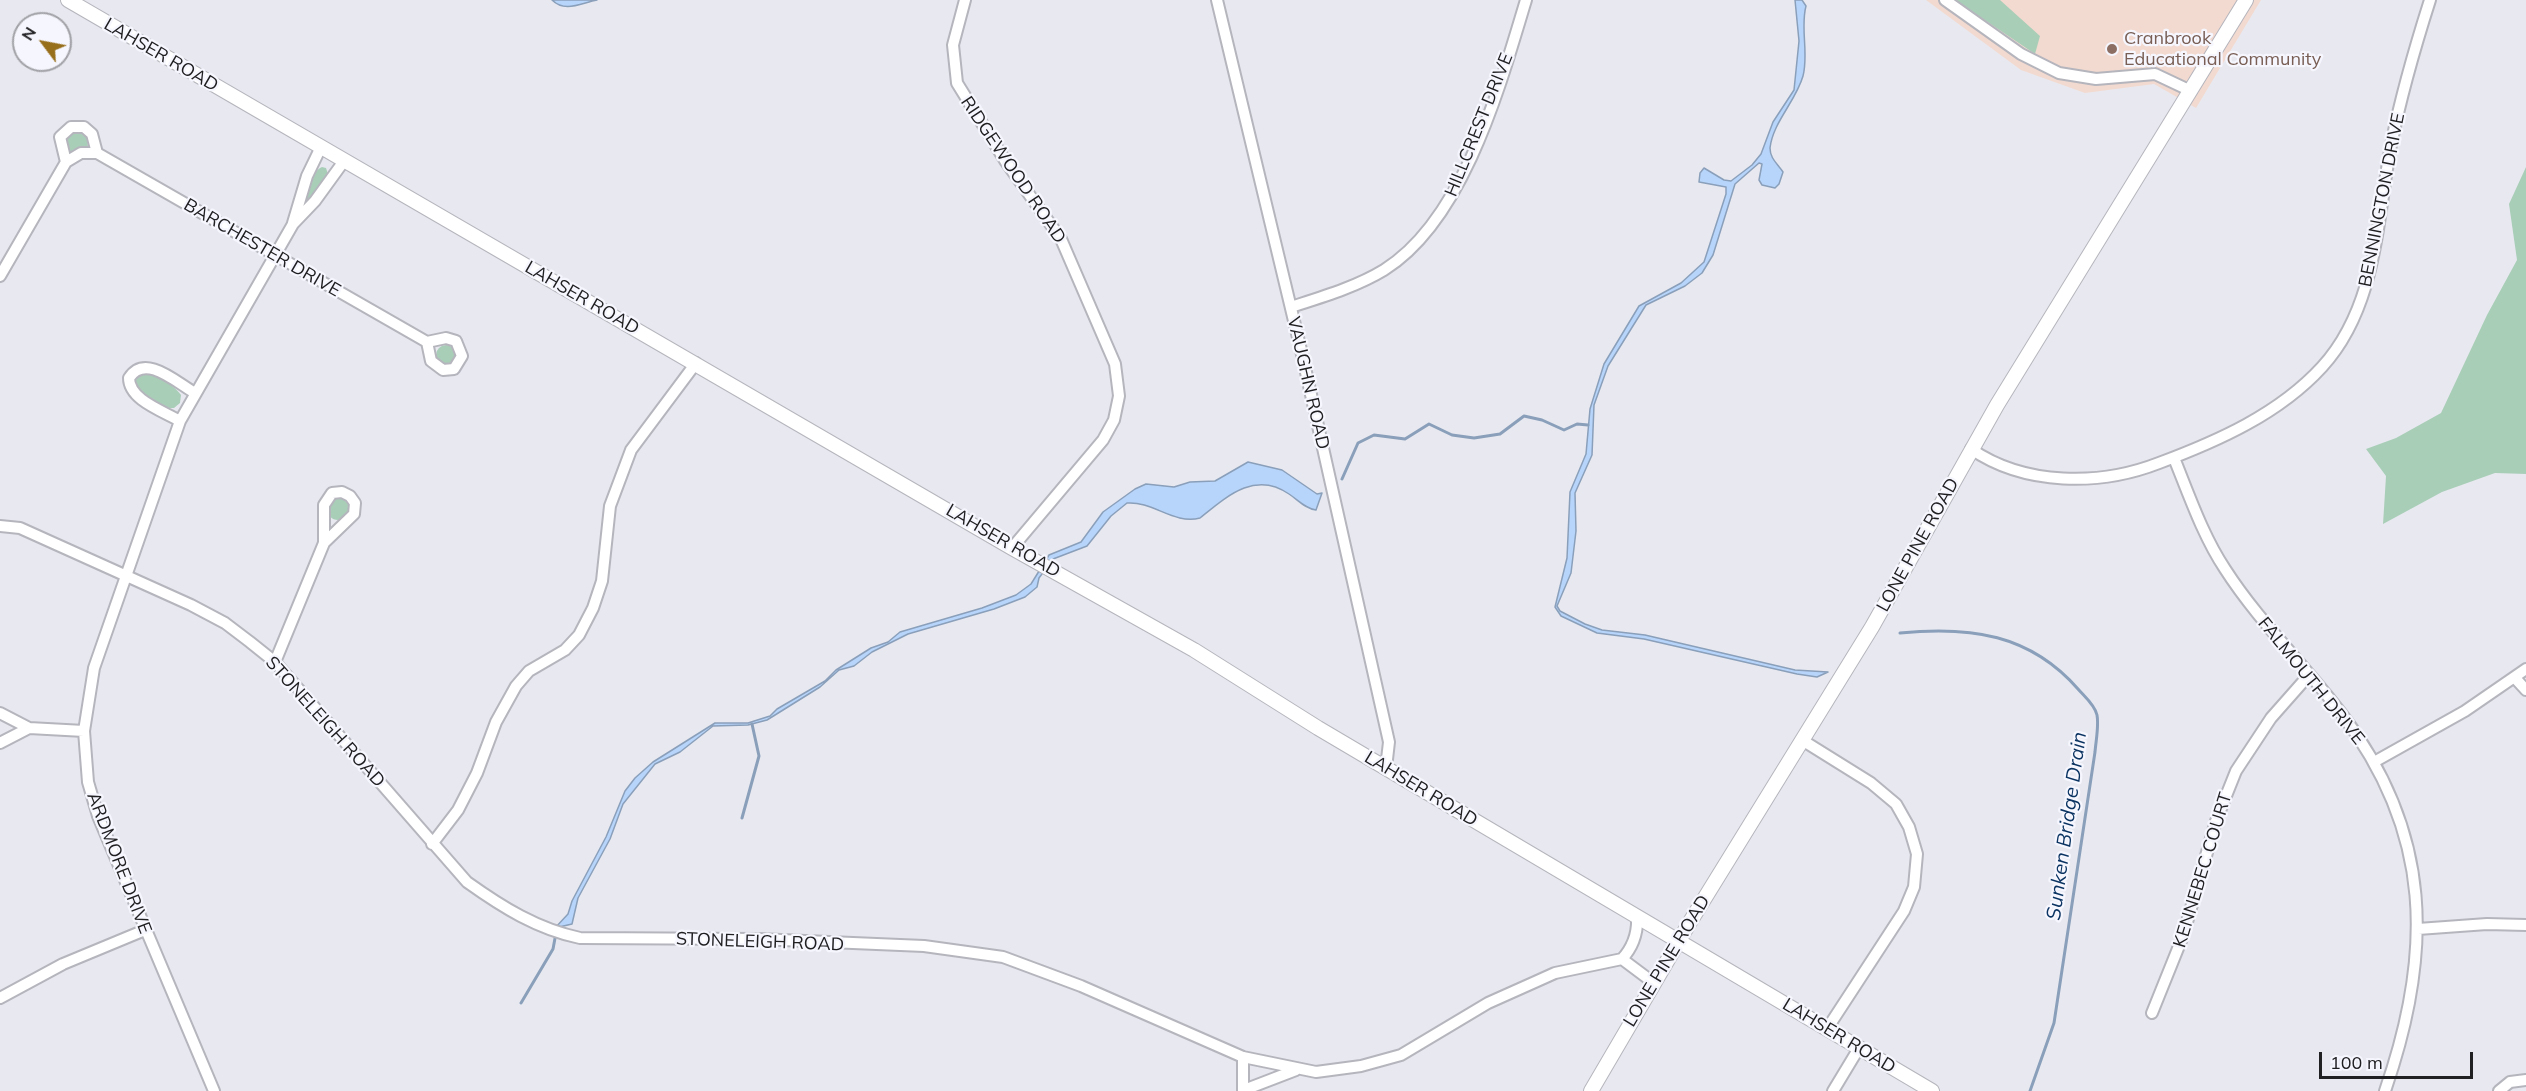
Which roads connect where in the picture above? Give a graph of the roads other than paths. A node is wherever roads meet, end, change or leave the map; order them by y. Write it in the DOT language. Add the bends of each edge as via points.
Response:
graph roads {
  1 [pos="68,0"];
  2 [pos="964,0"];
  3 [pos="1217,0"];
  4 [pos="1526,0"];
  5 [pos="1945,0"];
  6 [pos="2246,0"];
  7 [pos="2430,0"];
  8 [pos="2191,91"];
  9 [pos="321,147"];
  10 [pos="98,153"];
  11 [pos="344,161"];
  12 [pos="66,162"];
  13 [pos="293,224"];
  14 [pos="275,256"];
  15 [pos="0,276"];
  16 [pos="1291,307"];
  17 [pos="427,342"];
  18 [pos="696,363"];
  19 [pos="195,393"];
  20 [pos="180,421"];
  21 [pos="1971,449"];
  22 [pos="2174,458"];
  23 [pos="0,526"];
  24 [pos="324,543"];
  25 [pos="1012,548"];
  26 [pos="126,575"];
  27 [pos="275,662"];
  28 [pos="2526,669"];
  29 [pos="2309,675"];
  30 [pos="2515,678"];
  31 [pos="2526,690"];
  32 [pos="0,713"];
  33 [pos="28,728"];
  34 [pos="84,731"];
  35 [pos="1802,740"];
  36 [pos="0,743"];
  37 [pos="2374,762"];
  38 [pos="1386,768"];
  39 [pos="432,843"];
  40 [pos="1636,916"];
  41 [pos="2526,925"];
  42 [pos="2418,928"];
  43 [pos="145,930"];
  44 [pos="1679,941"];
  45 [pos="1622,959"];
  46 [pos="1654,983"];
  47 [pos="0,998"];
  48 [pos="2152,1014"];
  49 [pos="1827,1029"];
  50 [pos="1859,1048"];
  51 [pos="1243,1057"];
  52 [pos="1296,1070"];
  53 [pos="2526,1080"];
  54 [pos="214,1091"];
  55 [pos="1243,1091"];
  56 [pos="1591,1091"];
  57 [pos="1833,1091"];
  58 [pos="1932,1091"];
  59 [pos="2385,1091"];
  60 [pos="2499,1091"];
  1 -- 9 [label="street, LAHSER ROAD"];
  2 -- 25 [label="street, RIDGEWOOD ROAD" via="953,45 957,83 1006,162 1061,239 1105,336 1119,385 1114,420 1103,440"];
  3 -- 16 [label="street, VAUGHN ROAD"];
  4 -- 16 [label="street, HILLCREST DRIVE" via="1490,108 1439,217 1410,250 1384,270 1352,286"];
  5 -- 8 [label="street" via="2021,54 2059,73 2096,79 2155,74"];
  6 -- 8 [label="street, LONE PINE ROAD"];
  7 -- 22 [label="street, BENNINGTON DRIVE" via="2396,124 2370,270 2352,323 2324,365 2285,401 2242,427"];
  8 -- 21 [label="street, LONE PINE ROAD"];
  9 -- 11 [label="street, LAHSER ROAD"];
  9 -- 13 [label="street, ARDMORE DRIVE" via="307,176"];
  10 -- 12 [label="street" via="81,153"];
  10 -- 12 [label="street" via="92,134 84,127 71,127 60,137"];
  10 -- 14 [label="street, BARCHESTER DRIVE"];
  11 -- 13 [label="street, ARDMORE DRIVE"];
  11 -- 18 [label="street, LAHSER ROAD"];
  12 -- 15 [label="street"];
  13 -- 14 [label="street, ARDMORE DRIVE"];
  14 -- 17 [label="street, BARCHESTER DRIVE"];
  14 -- 19 [label="street, ARDMORE DRIVE"];
  16 -- 38 [label="street, VAUGHN ROAD" via="1389,742"];
  18 -- 25 [label="street, LAHSER ROAD"];
  18 -- 39 [label="street" via="631,450 610,506 602,581 579,635 516,686 458,810"];
  19 -- 20 [label="street, ARDMORE DRIVE"];
  19 -- 20 [label="street" via="152,368 142,366 129,378 132,392"];
  20 -- 26 [label="street, ARDMORE DRIVE"];
  21 -- 22 [label="street, BENNINGTON DRIVE" via="2006,468 2065,479 2121,474"];
  21 -- 35 [label="street, LONE PINE ROAD" via="1872,627"];
  22 -- 29 [label="street, FALMOUTH DRIVE" via="2223,567 2261,620"];
  23 -- 26 [label="street, STONELEIGH ROAD" via="20,528"];
  24 -- 24 [label="street" via="354,514 355,503 342,492 332,493 324,505"];
  24 -- 27 [label="street"];
  25 -- 38 [label="street, LAHSER ROAD" via="1194,650"];
  26 -- 27 [label="street, STONELEIGH ROAD" via="225,623"];
  26 -- 34 [label="street, ARDMORE DRIVE" via="93,668"];
  27 -- 39 [label="street, STONELEIGH ROAD"];
  28 -- 30 [label="street"];
  29 -- 37 [label="street, FALMOUTH DRIVE"];
  29 -- 48 [label="street, KENNEBEC COURT" via="2271,718 2236,771 2216,821 2183,936"];
  30 -- 31 [label="street"];
  30 -- 37 [label="street"];
  32 -- 33 [label="street"];
  33 -- 34 [label="street"];
  33 -- 36 [label="street"];
  34 -- 43 [label="street, ARDMORE DRIVE" via="85,764 98,816"];
  35 -- 44 [label="street, LONE PINE ROAD"];
  35 -- 49 [label="street" via="1871,783 1896,804 1909,827 1917,854 1914,887 1904,911"];
  37 -- 42 [label="street, FALMOUTH DRIVE" via="2406,841 2416,891"];
  38 -- 40 [label="street, LAHSER ROAD"];
  39 -- 51 [label="street, STONELEIGH ROAD" via="467,882 554,933 579,938 758,939 924,946 1003,957 1081,986"];
  40 -- 44 [label="street, LAHSER ROAD"];
  40 -- 45 [label="street" via="1636,934"];
  41 -- 42 [label="street"];
  42 -- 59 [label="street, FALMOUTH DRIVE" via="2408,1015"];
  43 -- 47 [label="street" via="63,964"];
  43 -- 54 [label="street, ARDMORE DRIVE"];
  44 -- 46 [label="street, LONE PINE ROAD"];
  44 -- 49 [label="street, LAHSER ROAD"];
  45 -- 46 [label="street"];
  45 -- 52 [label="street, STONELEIGH ROAD" via="1545,978 1488,1003 1401,1054 1361,1066 1316,1072"];
  46 -- 56 [label="street, LONE PINE ROAD"];
  49 -- 50 [label="street, LAHSER ROAD"];
  50 -- 57 [label="street"];
  50 -- 58 [label="street, LAHSER ROAD"];
  51 -- 52 [label="street, STONELEIGH ROAD"];
  51 -- 55 [label="street"];
  52 -- 55 [label="street"];
  53 -- 60 [label="street" via="2511,1082"];
}
